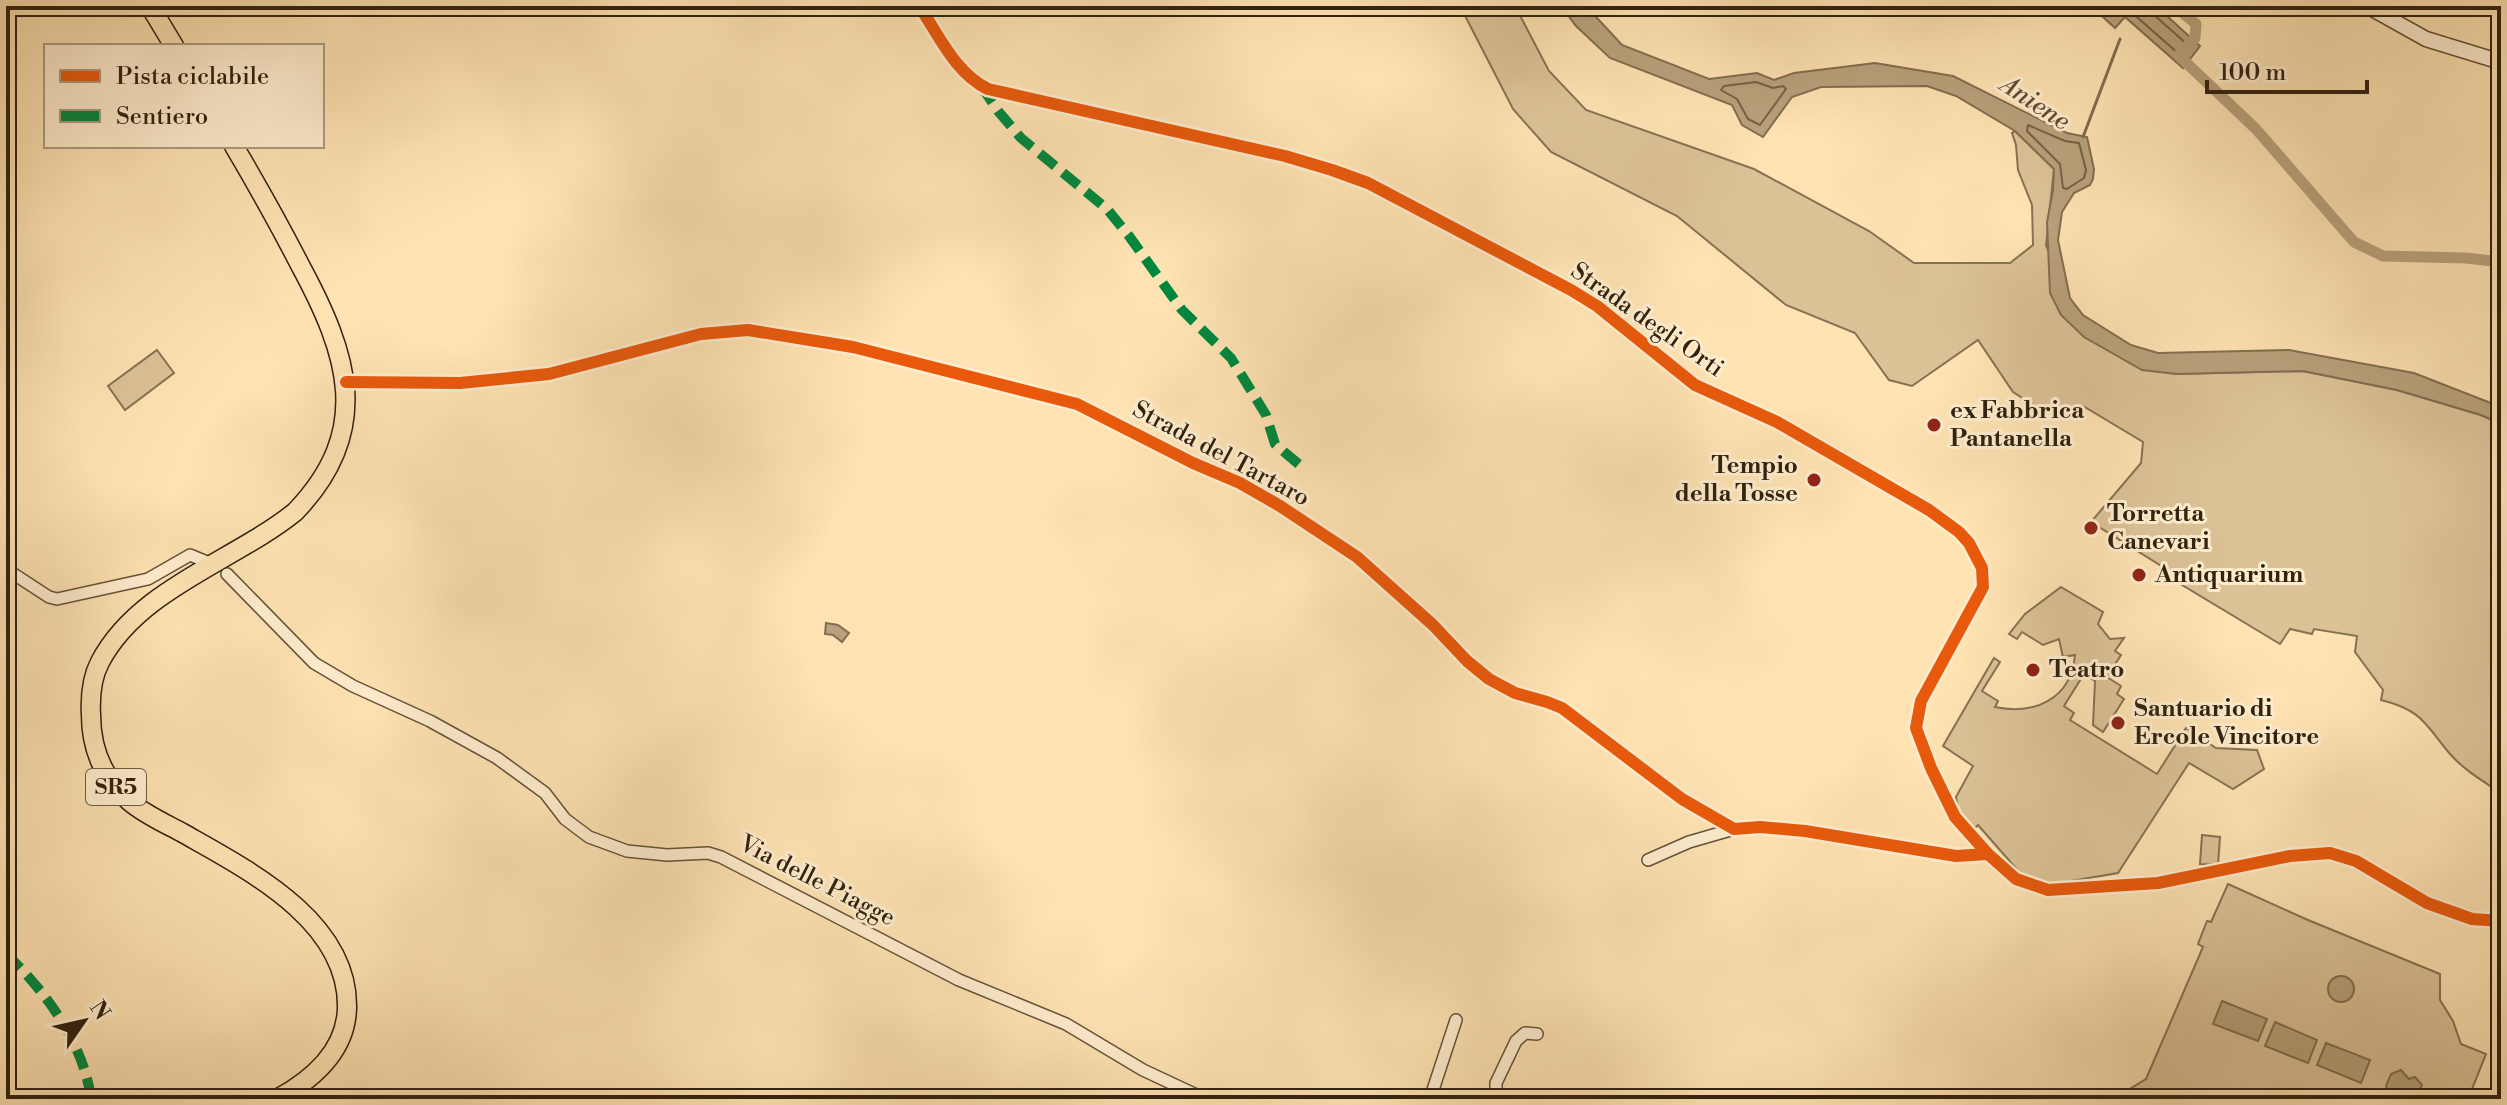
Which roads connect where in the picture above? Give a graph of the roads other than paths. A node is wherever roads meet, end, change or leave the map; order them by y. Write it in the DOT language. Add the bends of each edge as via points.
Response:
graph roads {
  1 [pos="150,6"];
  2 [pos="919,6"];
  3 [pos="2367,6"];
  4 [pos="173,44"];
  5 [pos="2501,62"];
  6 [pos="235,148"];
  7 [pos="346,382"];
  8 [pos="6,569"];
  9 [pos="219,569"];
  10 [pos="1734,829"];
  11 [pos="1988,854"];
  12 [pos="1648,860"];
  13 [pos="2501,921"];
  14 [pos="1456,1020"];
  15 [pos="1537,1034"];
  16 [pos="277,1099"];
  17 [pos="1205,1099"];
  18 [pos="1430,1099"];
  19 [pos="1501,1099"];
  1 -- 4 [label="main road"];
  2 -- 11 [label="street, Strada degli Orti" via="957,63 988,89 1285,156 1368,183 1571,290 1695,385 1777,422 1959,532 1980,562 1983,587 1924,695 1916,728 1954,814"];
  3 -- 5 [label="street" via="2441,45"];
  6 -- 7 [label="main road, SR5" via="326,316"];
  7 -- 9 [label="main road, SR5" via="338,444 314,492"];
  7 -- 10 [label="street, Strada del Tartaro" via="460,383 549,374 701,334 748,330 853,347 1077,404 1240,483 1343,546 1489,679 1565,710 1682,799"];
  8 -- 9 [label="street" via="57,599 148,579 190,555"];
  9 -- 16 [label="main road, SR5" via="140,613 108,649 93,683 91,731 101,765 128,800 279,892 333,952 347,1002 345,1026 319,1068"];
  9 -- 17 [label="street, Via delle Piagge" via="314,663 497,758 545,793 565,819 589,837 627,851 721,857 959,980 1066,1024"];
  10 -- 11 [label="street" via="1805,831 1959,857"];
  10 -- 12 [label="street"];
  11 -- 13 [label="street, Strada degli Orti" via="2019,880 2048,890 2158,883 2290,856 2332,853 2356,861 2427,903 2472,919"];
  14 -- 18 [label="street"];
  15 -- 19 [label="street" via="1525,1033 1516,1041 1496,1083"];
}
